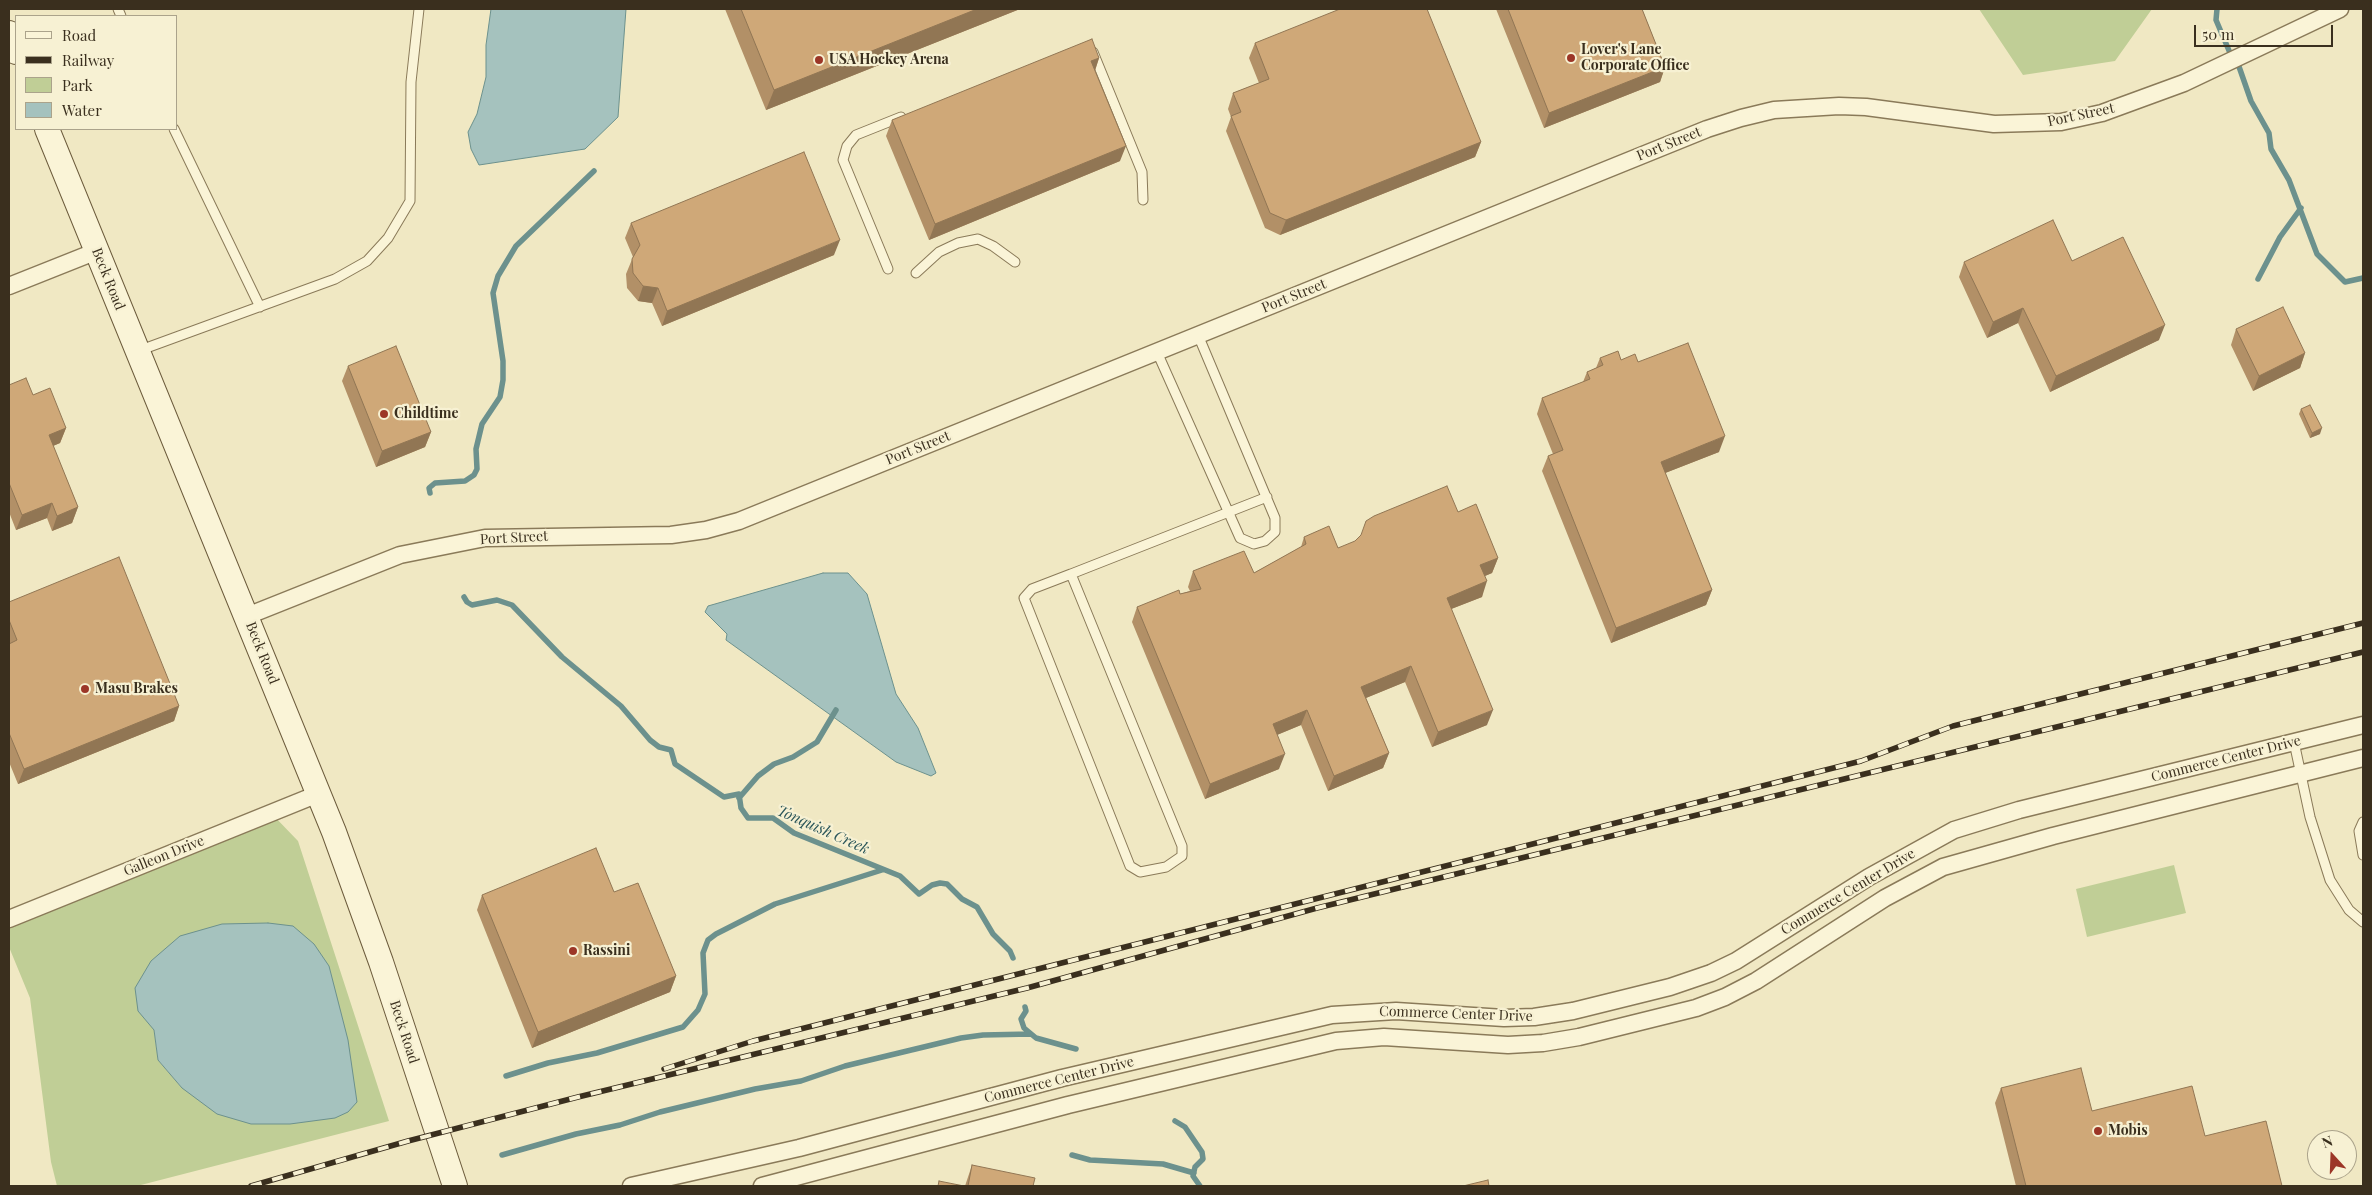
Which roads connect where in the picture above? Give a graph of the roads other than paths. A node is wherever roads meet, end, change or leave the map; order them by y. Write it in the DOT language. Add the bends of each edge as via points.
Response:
graph roads {
  1 [pos="419,9"];
  2 [pos="2340,9"];
  3 [pos="9,33"];
  4 [pos="1085,47"];
  5 [pos="15,49"];
  6 [pos="910,114"];
  7 [pos="48,130"];
  8 [pos="174,130"];
  9 [pos="1143,200"];
  10 [pos="97,251"];
  11 [pos="1015,262"];
  12 [pos="888,269"];
  13 [pos="916,274"];
  14 [pos="9,286"];
  15 [pos="260,307"];
  16 [pos="1198,335"];
  17 [pos="138,352"];
  18 [pos="1157,352"];
  19 [pos="1267,497"];
  20 [pos="1229,512"];
  21 [pos="1071,574"];
  22 [pos="247,616"];
  23 [pos="2363,725"];
  24 [pos="2294,742"];
  25 [pos="2363,758"];
  26 [pos="2302,774"];
  27 [pos="318,794"];
  28 [pos="2363,822"];
  29 [pos="2363,855"];
  30 [pos="9,919"];
  31 [pos="2363,922"];
  32 [pos="1062,1078"];
  33 [pos="1068,1105"];
  34 [pos="455,1186"];
  35 [pos="631,1186"];
  36 [pos="762,1186"];
  1 -- 15 [label="lane" via="411,82 410,201 401,218 367,261 350,272"];
  2 -- 16 [label="street, Port Street" via="2168,90 2102,113 2061,122 1994,124 1839,106 1774,110 1741,118 1706,129"];
  3 -- 5 [label="main road"];
  4 -- 9 [label="lane" via="1090,48 1096,57 1142,172"];
  6 -- 12 [label="lane" via="856,135 847,146 843,160"];
  7 -- 10 [label="main road, Beck Road"];
  8 -- 15 [label="lane"];
  10 -- 14 [label="street"];
  10 -- 17 [label="main road, Beck Road"];
  11 -- 13 [label="lane" via="978,239 958,243 939,252"];
  15 -- 17 [label="lane"];
  16 -- 18 [label="street, Port Street"];
  16 -- 19 [label="lane"];
  17 -- 22 [label="main road, Beck Road"];
  18 -- 20 [label="lane"];
  18 -- 22 [label="street, Port Street" via="739,521 671,535 485,538 400,554"];
  19 -- 20 [label="lane"];
  19 -- 20 [label="lane" via="1275,518 1276,532 1265,541 1254,544 1240,538"];
  20 -- 21 [label="lane"];
  21 -- 21 [label="lane" via="1182,846 1182,856 1166,867 1140,872 1130,866 1024,598 1032,589"];
  22 -- 27 [label="main road, Beck Road"];
  23 -- 24 [label="street, Commerce Center Drive"];
  24 -- 26 [label="lane"];
  24 -- 32 [label="street, Commerce Center Drive" via="2019,810 1954,830 1869,877 1736,961 1670,987 1573,1011 1534,1017 1401,1011 1332,1015"];
  25 -- 26 [label="street, Commerce Center Drive"];
  26 -- 31 [label="lane" via="2310,817 2330,880 2349,910"];
  26 -- 33 [label="street, Commerce Center Drive" via="1943,867 1885,898 1756,981 1696,1008 1543,1043 1508,1045 1384,1037 1336,1041"];
  27 -- 30 [label="street, Galleon Drive"];
  27 -- 34 [label="main road, Beck Road" via="382,962"];
  28 -- 29 [label="lane" via="2360,831"];
  32 -- 33 [label="street"];
  32 -- 35 [label="street, Commerce Center Drive" via="799,1148"];
  33 -- 36 [label="street, Commerce Center Drive"];
}
